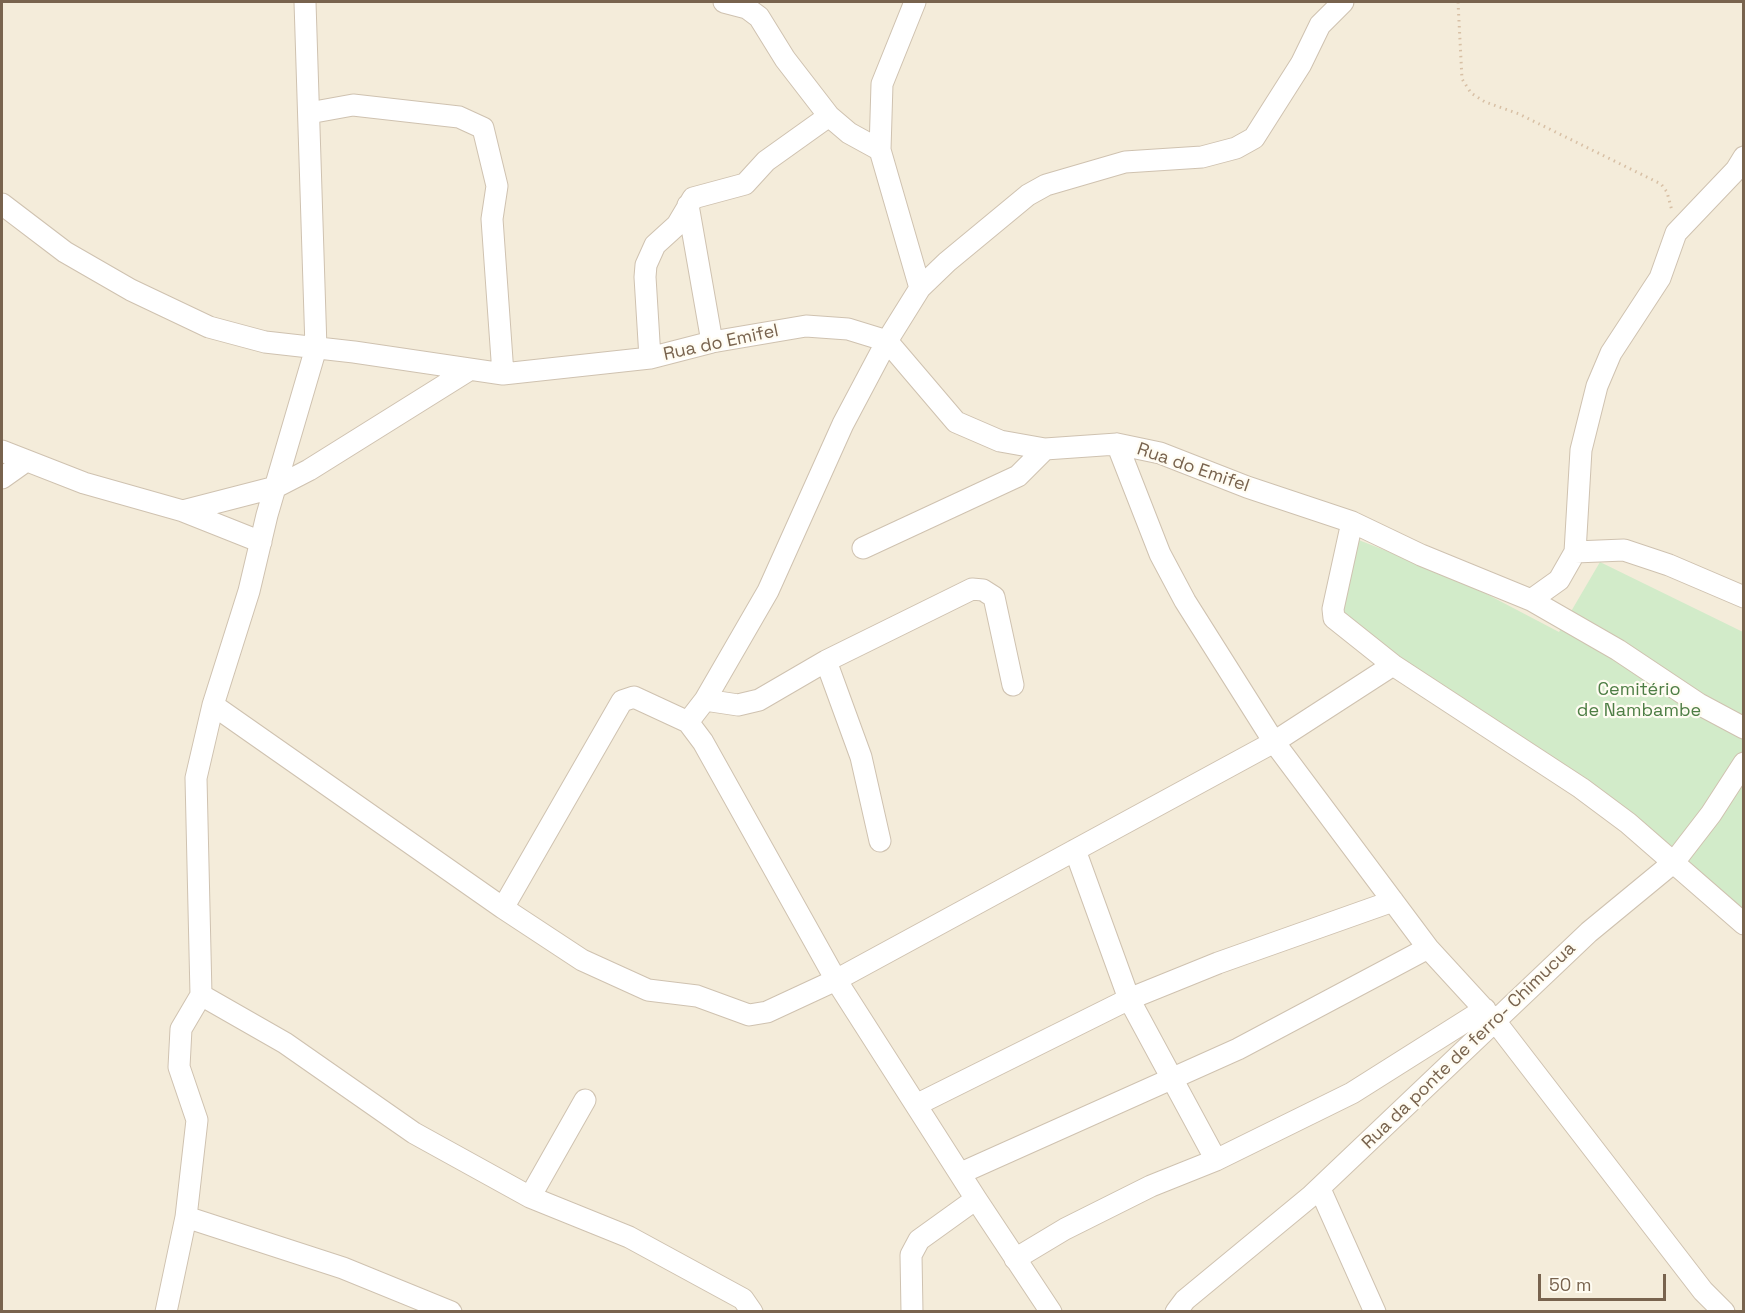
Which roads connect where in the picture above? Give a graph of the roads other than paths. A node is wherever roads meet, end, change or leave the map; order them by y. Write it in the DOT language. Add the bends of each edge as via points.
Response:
graph roads {
  1 [pos="305,2"];
  2 [pos="724,2"];
  3 [pos="730,2"];
  4 [pos="915,2"];
  5 [pos="1343,2"];
  6 [pos="309,113"];
  7 [pos="829,116"];
  8 [pos="880,150"];
  9 [pos="1743,157"];
  10 [pos="2,204"];
  11 [pos="688,206"];
  12 [pos="920,288"];
  13 [pos="887,341"];
  14 [pos="712,342"];
  15 [pos="316,348"];
  16 [pos="650,358"];
  17 [pos="469,370"];
  18 [pos="503,374"];
  19 [pos="1117,444"];
  20 [pos="1044,449"];
  21 [pos="2,451"];
  22 [pos="26,461"];
  23 [pos="2,478"];
  24 [pos="276,488"];
  25 [pos="183,511"];
  26 [pos="1352,522"];
  27 [pos="261,542"];
  28 [pos="863,548"];
  29 [pos="1575,552"];
  30 [pos="1743,597"];
  31 [pos="1531,600"];
  32 [pos="826,661"];
  33 [pos="1393,665"];
  34 [pos="1013,685"];
  35 [pos="705,700"];
  36 [pos="213,705"];
  37 [pos="688,722"];
  38 [pos="1743,728"];
  39 [pos="1274,742"];
  40 [pos="1743,763"];
  41 [pos="880,841"];
  42 [pos="1076,850"];
  43 [pos="1674,862"];
  44 [pos="1393,901"];
  45 [pos="503,909"];
  46 [pos="1743,924"];
  47 [pos="1428,948"];
  48 [pos="836,980"];
  49 [pos="201,995"];
  50 [pos="1129,999"];
  51 [pos="1490,1015"];
  52 [pos="1173,1078"];
  53 [pos="585,1100"];
  54 [pos="916,1105"];
  55 [pos="1216,1160"];
  56 [pos="961,1173"];
  57 [pos="1320,1189"];
  58 [pos="530,1197"];
  59 [pos="976,1199"];
  60 [pos="186,1217"];
  61 [pos="1015,1259"];
  62 [pos="166,1311"];
  63 [pos="452,1311"];
  64 [pos="752,1311"];
  65 [pos="912,1311"];
  66 [pos="1052,1311"];
  67 [pos="1176,1311"];
  68 [pos="1375,1311"];
  69 [pos="1724,1311"];
  1 -- 6 [label="street"];
  2 -- 3 [label="street"];
  3 -- 7 [label="street" via="759,17 785,59"];
  4 -- 8 [label="street" via="882,84"];
  5 -- 12 [label="street" via="1320,25 1301,64 1254,138 1236,148 1202,157 1125,162 1047,184 964,247"];
  6 -- 15 [label="street"];
  6 -- 18 [label="street" via="353,105 459,117 483,128 497,186 492,219"];
  7 -- 8 [label="street" via="849,133"];
  7 -- 11 [label="street" via="765,161 745,184 693,198"];
  8 -- 12 [label="street"];
  9 -- 29 [label="street" via="1736,170 1676,233 1660,278 1611,353 1597,386 1581,450"];
  10 -- 15 [label="street, Rua do Emifel" via="65,252 208,327 265,342"];
  11 -- 14 [label="street"];
  11 -- 16 [label="street" via="677,225 655,244 646,264"];
  12 -- 13 [label="street"];
  13 -- 14 [label="street, Rua do Emifel" via="848,329 806,326"];
  13 -- 20 [label="street, Rua do Emifel" via="956,422 1000,441"];
  13 -- 35 [label="street" via="843,424 768,591"];
  14 -- 16 [label="street, Rua do Emifel"];
  15 -- 17 [label="street, Rua do Emifel"];
  15 -- 24 [label="street"];
  16 -- 18 [label="street, Rua do Emifel"];
  17 -- 18 [label="street, Rua do Emifel"];
  17 -- 24 [label="street"];
  19 -- 20 [label="street, Rua do Emifel"];
  19 -- 26 [label="street, Rua do Emifel" via="1160,453"];
  19 -- 39 [label="street" via="1160,554"];
  20 -- 28 [label="street" via="1018,476"];
  21 -- 22 [label="street"];
  22 -- 23 [label="street"];
  22 -- 25 [label="street" via="84,483"];
  24 -- 25 [label="street"];
  24 -- 27 [label="street"];
  25 -- 27 [label="street"];
  26 -- 31 [label="street, Rua do Emifel"];
  26 -- 33 [label="street" via="1334,618"];
  27 -- 36 [label="street"];
  29 -- 30 [label="street" via="1624,550"];
  29 -- 31 [label="street" via="1559,580"];
  31 -- 38 [label="street, Rua do Emifel"];
  32 -- 34 [label="street" via="960,593 983,590 994,597"];
  32 -- 35 [label="street" via="759,700 738,705"];
  32 -- 41 [label="street" via="861,757"];
  33 -- 39 [label="street"];
  33 -- 43 [label="street" via="1581,788"];
  35 -- 37 [label="street"];
  36 -- 45 [label="street"];
  36 -- 49 [label="street" via="196,778"];
  37 -- 45 [label="street" via="634,697 622,700"];
  37 -- 48 [label="street" via="703,742"];
  39 -- 42 [label="street"];
  39 -- 44 [label="street"];
  40 -- 43 [label="street, Rua da ponte de ferro- Chimucua"];
  42 -- 48 [label="street"];
  42 -- 50 [label="street"];
  43 -- 46 [label="street"];
  43 -- 51 [label="street, Rua da ponte de ferro- Chimucua"];
  44 -- 47 [label="street"];
  44 -- 50 [label="street"];
  45 -- 48 [label="street" via="582,960 632,984 697,996 749,1015 767,1012"];
  47 -- 51 [label="street"];
  47 -- 52 [label="street" via="1238,1049"];
  48 -- 54 [label="street"];
  49 -- 58 [label="street" via="285,1043 414,1133"];
  49 -- 60 [label="street" via="181,1029 179,1068 197,1120"];
  50 -- 52 [label="street"];
  50 -- 54 [label="street"];
  51 -- 55 [label="street" via="1352,1092"];
  51 -- 57 [label="street, Rua da ponte de ferro- Chimucua"];
  51 -- 69 [label="street" via="1703,1291"];
  52 -- 55 [label="street"];
  52 -- 56 [label="street"];
  53 -- 58 [label="street"];
  54 -- 56 [label="street"];
  55 -- 61 [label="street" via="1151,1186"];
  56 -- 59 [label="street"];
  57 -- 67 [label="street, Rua da ponte de ferro- Chimucua"];
  57 -- 68 [label="street"];
  58 -- 64 [label="street" via="629,1237 743,1299"];
  59 -- 61 [label="street"];
  59 -- 65 [label="street" via="919,1240 911,1255"];
  60 -- 62 [label="street"];
  60 -- 63 [label="street" via="343,1268"];
  61 -- 66 [label="street"];
}
